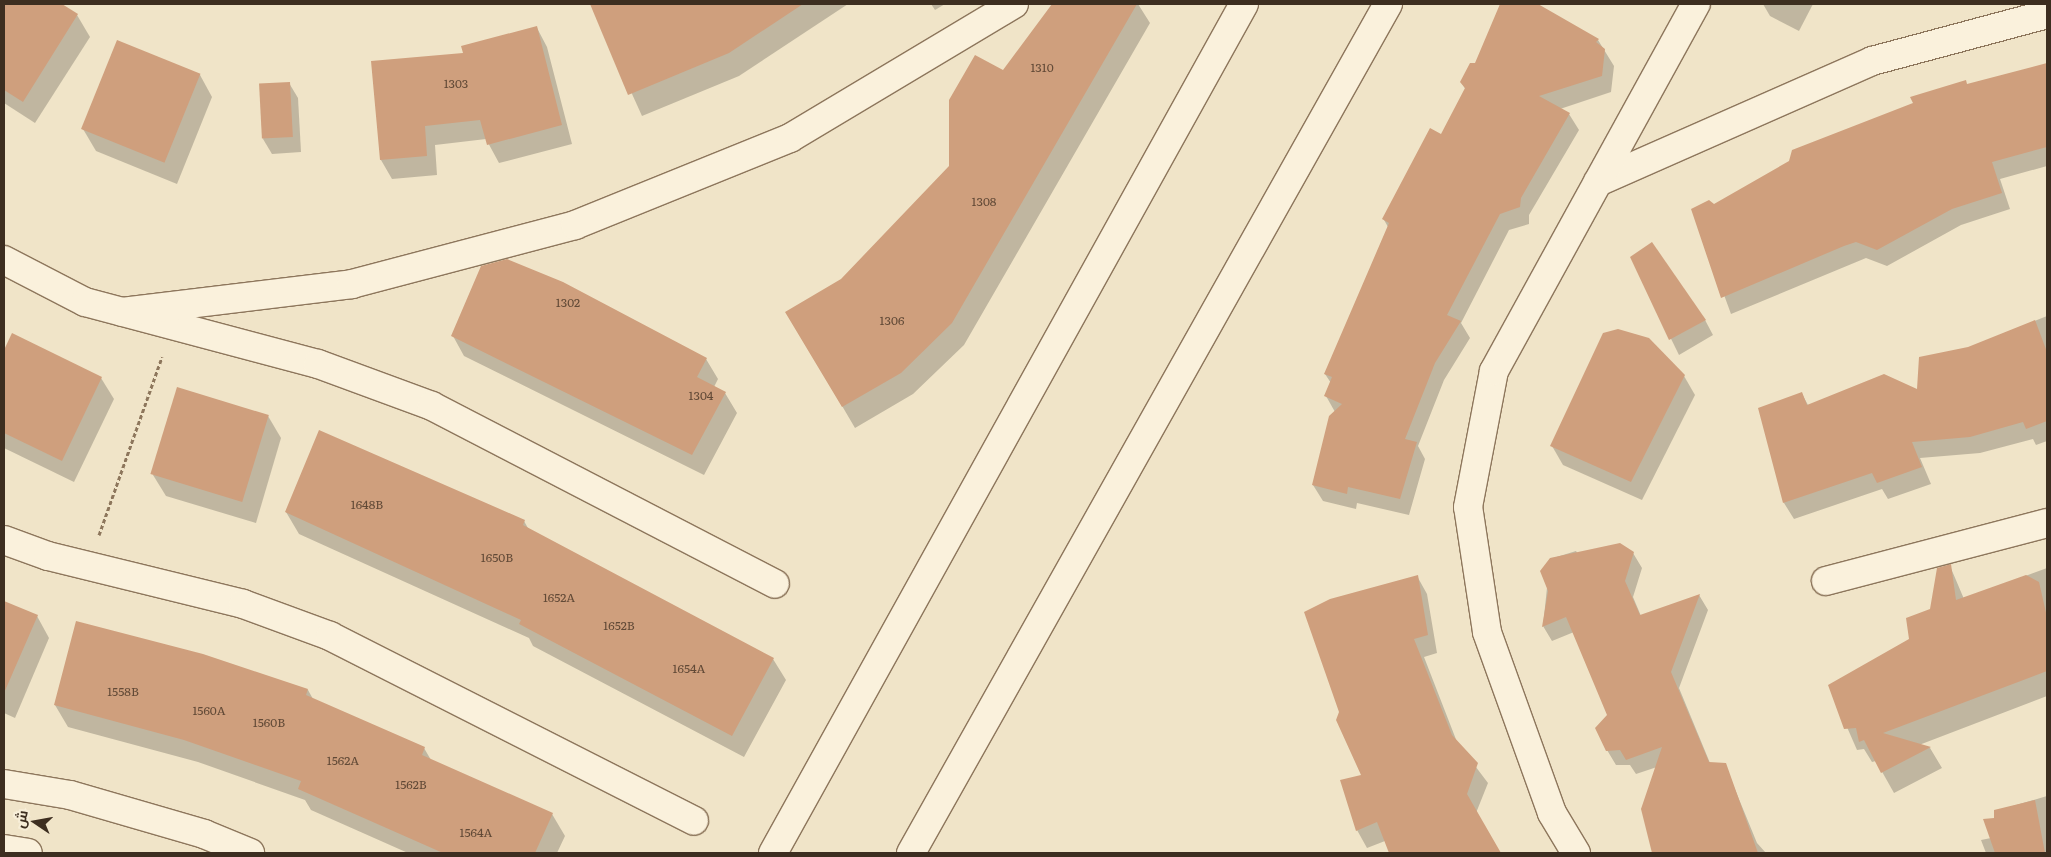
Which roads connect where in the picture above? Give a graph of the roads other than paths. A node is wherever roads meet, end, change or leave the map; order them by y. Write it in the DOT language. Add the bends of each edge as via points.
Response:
graph roads {
  1 [pos="1014,4"];
  2 [pos="1244,4"];
  3 [pos="1388,4"];
  4 [pos="1696,4"];
  5 [pos="2047,14"];
  6 [pos="1598,182"];
  7 [pos="4,260"];
  8 [pos="122,312"];
  9 [pos="2047,523"];
  10 [pos="4,540"];
  11 [pos="1826,581"];
  12 [pos="775,584"];
  13 [pos="4,784"];
  14 [pos="694,821"];
  15 [pos="4,849"];
  16 [pos="28,853"];
  17 [pos="250,853"];
  18 [pos="773,853"];
  19 [pos="911,853"];
  20 [pos="1576,853"];
  1 -- 8 [label="street" via="790,138 575,225 352,284"];
  2 -- 18 [label="street"];
  3 -- 19 [label="street"];
  4 -- 6 [label="street"];
  5 -- 6 [label="street" via="1872,61"];
  6 -- 20 [label="street" via="1494,371 1468,507 1487,632 1552,813"];
  7 -- 8 [label="street" via="85,302"];
  8 -- 12 [label="street" via="318,364 432,406"];
  9 -- 11 [label="street"];
  10 -- 14 [label="street" via="88,566 243,604 330,636"];
  13 -- 17 [label="street" via="70,795 204,834"];
  15 -- 16 [label="street"];
}
